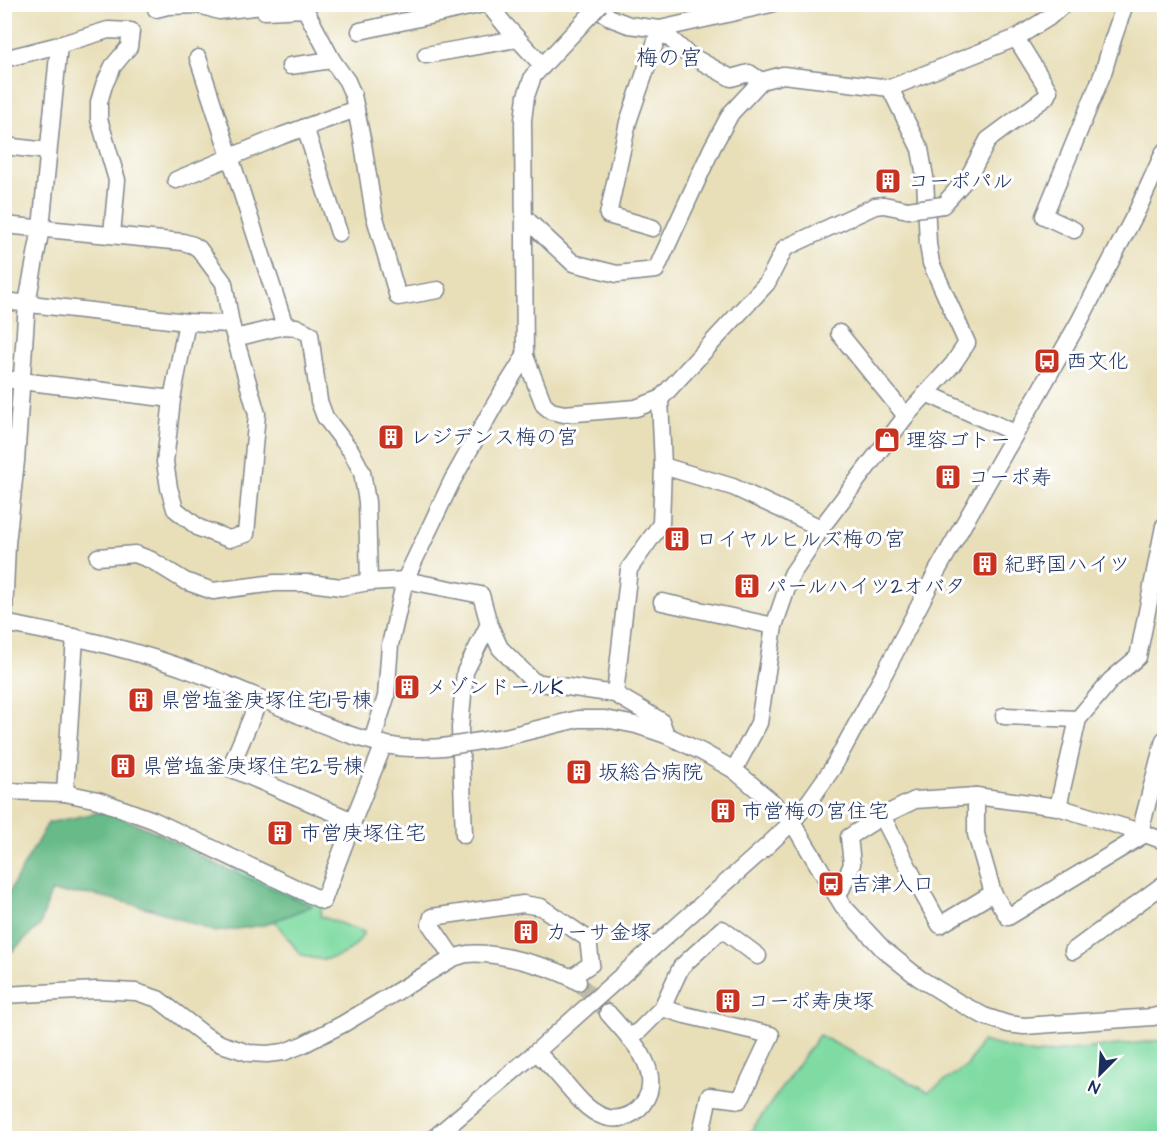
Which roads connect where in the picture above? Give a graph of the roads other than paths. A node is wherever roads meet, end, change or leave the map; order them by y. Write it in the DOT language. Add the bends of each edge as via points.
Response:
graph roads {
  1 [pos="483,4"];
  2 [pos="488,4"];
  3 [pos="588,4"];
  4 [pos="600,4"];
  5 [pos="771,4"];
  6 [pos="1064,4"];
  7 [pos="1125,4"];
  8 [pos="263,5"];
  9 [pos="156,9"];
  10 [pos="660,29"];
  11 [pos="360,30"];
  12 [pos="1016,38"];
  13 [pos="517,39"];
  14 [pos="59,45"];
  15 [pos="426,55"];
  16 [pos="198,58"];
  17 [pos="4,59"];
  18 [pos="332,60"];
  19 [pos="290,66"];
  20 [pos="543,66"];
  21 [pos="760,81"];
  22 [pos="890,88"];
  23 [pos="356,109"];
  24 [pos="304,128"];
  25 [pos="4,146"];
  26 [pos="48,151"];
  27 [pos="1164,152"];
  28 [pos="231,157"];
  29 [pos="176,180"];
  30 [pos="524,216"];
  31 [pos="4,225"];
  32 [pos="41,228"];
  33 [pos="653,228"];
  34 [pos="1074,230"];
  35 [pos="339,232"];
  36 [pos="112,234"];
  37 [pos="438,290"];
  38 [pos="4,300"];
  39 [pos="27,303"];
  40 [pos="187,322"];
  41 [pos="284,326"];
  42 [pos="233,331"];
  43 [pos="839,333"];
  44 [pos="525,356"];
  45 [pos="4,379"];
  46 [pos="22,380"];
  47 [pos="926,393"];
  48 [pos="172,399"];
  49 [pos="660,399"];
  50 [pos="906,416"];
  51 [pos="1015,433"];
  52 [pos="10,461"];
  53 [pos="663,466"];
  54 [pos="1164,526"];
  55 [pos="821,528"];
  56 [pos="6,544"];
  57 [pos="98,557"];
  58 [pos="405,580"];
  59 [pos="369,582"];
  60 [pos="662,602"];
  61 [pos="4,616"];
  62 [pos="4,623"];
  63 [pos="489,624"];
  64 [pos="774,626"];
  65 [pos="75,637"];
  66 [pos="615,694"];
  67 [pos="260,698"];
  68 [pos="1004,716"];
  69 [pos="1078,719"];
  70 [pos="666,735"];
  71 [pos="1164,740"];
  72 [pos="378,743"];
  73 [pos="1160,769"];
  74 [pos="734,770"];
  75 [pos="4,790"];
  76 [pos="65,793"];
  77 [pos="976,796"];
  78 [pos="1058,807"];
  79 [pos="882,816"];
  80 [pos="353,821"];
  81 [pos="792,822"];
  82 [pos="1142,833"];
  83 [pos="464,836"];
  84 [pos="1164,841"];
  85 [pos="1164,884"];
  86 [pos="993,893"];
  87 [pos="838,897"];
  88 [pos="1073,951"];
  89 [pos="758,956"];
  90 [pos="453,958"];
  91 [pos="4,995"];
  92 [pos="662,1008"];
  93 [pos="608,1013"];
  94 [pos="1164,1014"];
  95 [pos="629,1038"];
  96 [pos="536,1052"];
  97 [pos="434,1138"];
  98 [pos="700,1138"];
  1 -- 11 [label="street"];
  2 -- 13 [label="street"];
  3 -- 10 [label="street" via="629,25"];
  4 -- 20 [label="street, bridge"];
  5 -- 10 [label="street"];
  6 -- 12 [label="street"];
  7 -- 34 [label="street" via="1103,73 1044,216"];
  8 -- 9 [label="street" via="219,11 200,5"];
  8 -- 18 [label="street" via="265,11 305,9"];
  10 -- 21 [label="street" via="686,53 731,78 749,73"];
  10 -- 33 [label="street" via="628,122 608,215"];
  12 -- 22 [label="street"];
  12 -- 49 [label="street, bridge" via="1049,91 988,140 969,176 943,205 908,210 875,206 785,248 768,282"];
  13 -- 15 [label="street"];
  13 -- 20 [label="street"];
  14 -- 17 [label="street"];
  14 -- 26 [label="street"];
  14 -- 36 [label="street" via="108,30 131,31 129,47 113,66 99,102 99,119 117,180"];
  16 -- 28 [label="street"];
  18 -- 19 [label="street"];
  18 -- 23 [label="street" via="347,81"];
  20 -- 30 [label="street" via="533,76 526,96"];
  21 -- 22 [label="street" via="783,75"];
  21 -- 30 [label="street" via="731,113 656,270 617,274 573,263"];
  22 -- 47 [label="street" via="920,149 931,263 968,343"];
  23 -- 24 [label="street"];
  23 -- 37 [label="street" via="374,214 398,297"];
  24 -- 28 [label="street"];
  24 -- 35 [label="street"];
  25 -- 26 [label="street"];
  26 -- 32 [label="street"];
  27 -- 51 [label="street" via="1099,285"];
  28 -- 29 [label="street"];
  28 -- 41 [label="street"];
  30 -- 44 [label="street"];
  31 -- 32 [label="street"];
  32 -- 36 [label="street"];
  32 -- 39 [label="street"];
  36 -- 42 [label="street" via="183,242 200,249 224,283"];
  38 -- 39 [label="street"];
  39 -- 40 [label="street"];
  39 -- 46 [label="street"];
  40 -- 42 [label="street"];
  40 -- 48 [label="street"];
  41 -- 42 [label="street"];
  41 -- 59 [label="street" via="310,334 319,401 362,472 367,502"];
  42 -- 48 [label="street" via="257,414 246,534 230,539 199,528 175,509 165,462"];
  43 -- 50 [label="street"];
  44 -- 49 [label="street" via="544,405 551,411 564,414 636,408"];
  44 -- 58 [label="street" via="452,481"];
  45 -- 46 [label="street"];
  46 -- 48 [label="street"];
  46 -- 52 [label="street"];
  47 -- 50 [label="street"];
  47 -- 51 [label="street"];
  49 -- 53 [label="street"];
  50 -- 55 [label="street"];
  51 -- 81 [label="street" via="832,769"];
  52 -- 56 [label="street"];
  53 -- 55 [label="street" via="733,487"];
  53 -- 66 [label="street" via="661,524 629,569"];
  54 -- 69 [label="street" via="1138,657 1111,680"];
  55 -- 64 [label="street" via="792,574"];
  56 -- 61 [label="street"];
  57 -- 59 [label="street" via="135,554 213,591 275,584 341,587"];
  58 -- 59 [label="street"];
  58 -- 63 [label="street" via="481,595"];
  58 -- 72 [label="street" via="390,645 386,697 376,731"];
  60 -- 64 [label="street"];
  62 -- 65 [label="street"];
  63 -- 66 [label="street" via="500,648 534,682"];
  63 -- 83 [label="street" via="465,672 460,728"];
  64 -- 74 [label="street" via="759,723"];
  65 -- 67 [label="street" via="151,657"];
  65 -- 76 [label="street"];
  66 -- 70 [label="street" via="661,721"];
  67 -- 72 [label="street" via="334,730"];
  67 -- 80 [label="street" via="230,768"];
  68 -- 69 [label="street"];
  69 -- 78 [label="street"];
  70 -- 72 [label="street, bridge" via="636,725 596,719 443,747 421,749"];
  70 -- 74 [label="street"];
  71 -- 73 [label="street"];
  72 -- 80 [label="street"];
  73 -- 82 [label="street"];
  74 -- 81 [label="street"];
  75 -- 76 [label="street"];
  76 -- 80 [label="street" via="153,820 323,901"];
  77 -- 78 [label="street"];
  77 -- 79 [label="street" via="915,800"];
  77 -- 86 [label="street" via="976,834"];
  78 -- 82 [label="street"];
  79 -- 86 [label="street" via="940,925"];
  79 -- 87 [label="street" via="849,837 852,864"];
  81 -- 87 [label="street"];
  81 -- 96 [label="street"];
  82 -- 84 [label="street"];
  82 -- 86 [label="street" via="1008,917"];
  85 -- 88 [label="street"];
  87 -- 94 [label="street" via="883,949 920,978 984,1016 1024,1026"];
  89 -- 92 [label="street" via="722,929 681,966"];
  90 -- 90 [label="street" via="466,954 500,956 551,968 575,979 591,964 588,939 541,907 523,904 432,917 430,924"];
  90 -- 91 [label="street" via="312,1040 284,1052 267,1054 221,1044 158,999 136,992"];
  92 -- 95 [label="street"];
  92 -- 98 [label="street" via="771,1035 740,1100 709,1096"];
  93 -- 95 [label="street"];
  95 -- 96 [label="street" via="650,1070 651,1085 646,1101 626,1117 611,1119 584,1106"];
  96 -- 97 [label="street"];
}
